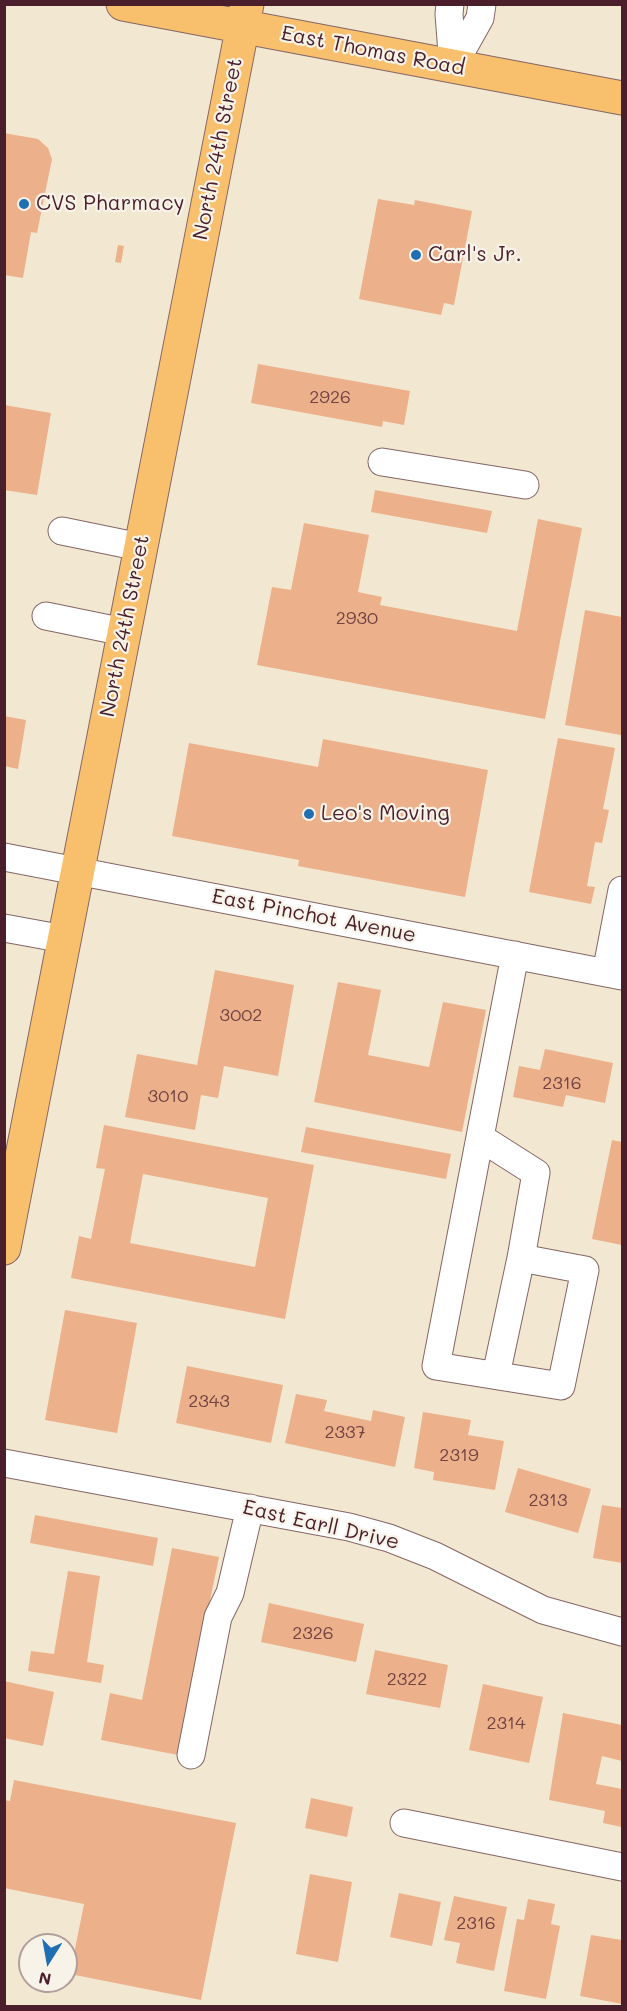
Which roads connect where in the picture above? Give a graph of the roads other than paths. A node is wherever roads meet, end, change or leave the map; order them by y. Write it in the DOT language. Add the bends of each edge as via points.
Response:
graph roads {
  1 [pos="450,4"];
  2 [pos="482,4"];
  3 [pos="142,6"];
  4 [pos="245,16"];
  5 [pos="453,66"];
  6 [pos="622,98"];
  7 [pos="382,462"];
  8 [pos="525,485"];
  9 [pos="62,531"];
  10 [pos="140,547"];
  11 [pos="46,616"];
  12 [pos="124,632"];
  13 [pos="4,857"];
  14 [pos="78,871"];
  15 [pos="622,890"];
  16 [pos="4,928"];
  17 [pos="64,939"];
  18 [pos="515,955"];
  19 [pos="614,974"];
  20 [pos="481,1138"];
  21 [pos="4,1248"];
  22 [pos="521,1258"];
  23 [pos="496,1376"];
  24 [pos="4,1463"];
  25 [pos="250,1508"];
  26 [pos="622,1632"];
  27 [pos="191,1755"];
  28 [pos="404,1823"];
  29 [pos="622,1867"];
  1 -- 5 [label="street"];
  2 -- 5 [label="street" via="480,18"];
  3 -- 4 [label="main road, East Thomas Road"];
  4 -- 5 [label="main road, East Thomas Road"];
  4 -- 10 [label="main road, North 24th Street"];
  5 -- 6 [label="main road, East Thomas Road"];
  7 -- 8 [label="street"];
  9 -- 10 [label="street"];
  10 -- 12 [label="main road, North 24th Street"];
  11 -- 12 [label="street"];
  12 -- 14 [label="main road, North 24th Street"];
  13 -- 14 [label="street, East Pinchot Avenue"];
  14 -- 17 [label="main road, North 24th Street"];
  14 -- 18 [label="street, East Pinchot Avenue"];
  15 -- 19 [label="street"];
  16 -- 17 [label="street"];
  17 -- 21 [label="main road, North 24th Street"];
  18 -- 19 [label="street, East Pinchot Avenue"];
  18 -- 20 [label="street"];
  20 -- 22 [label="street" via="536,1173"];
  20 -- 23 [label="street" via="436,1366"];
  22 -- 23 [label="street"];
  22 -- 23 [label="street" via="585,1270 561,1386"];
  24 -- 25 [label="street, East Earll Drive"];
  25 -- 26 [label="street, East Earll Drive" via="389,1538 435,1556 543,1610"];
  25 -- 27 [label="street" via="230,1593 218,1617"];
  28 -- 29 [label="street"];
}
